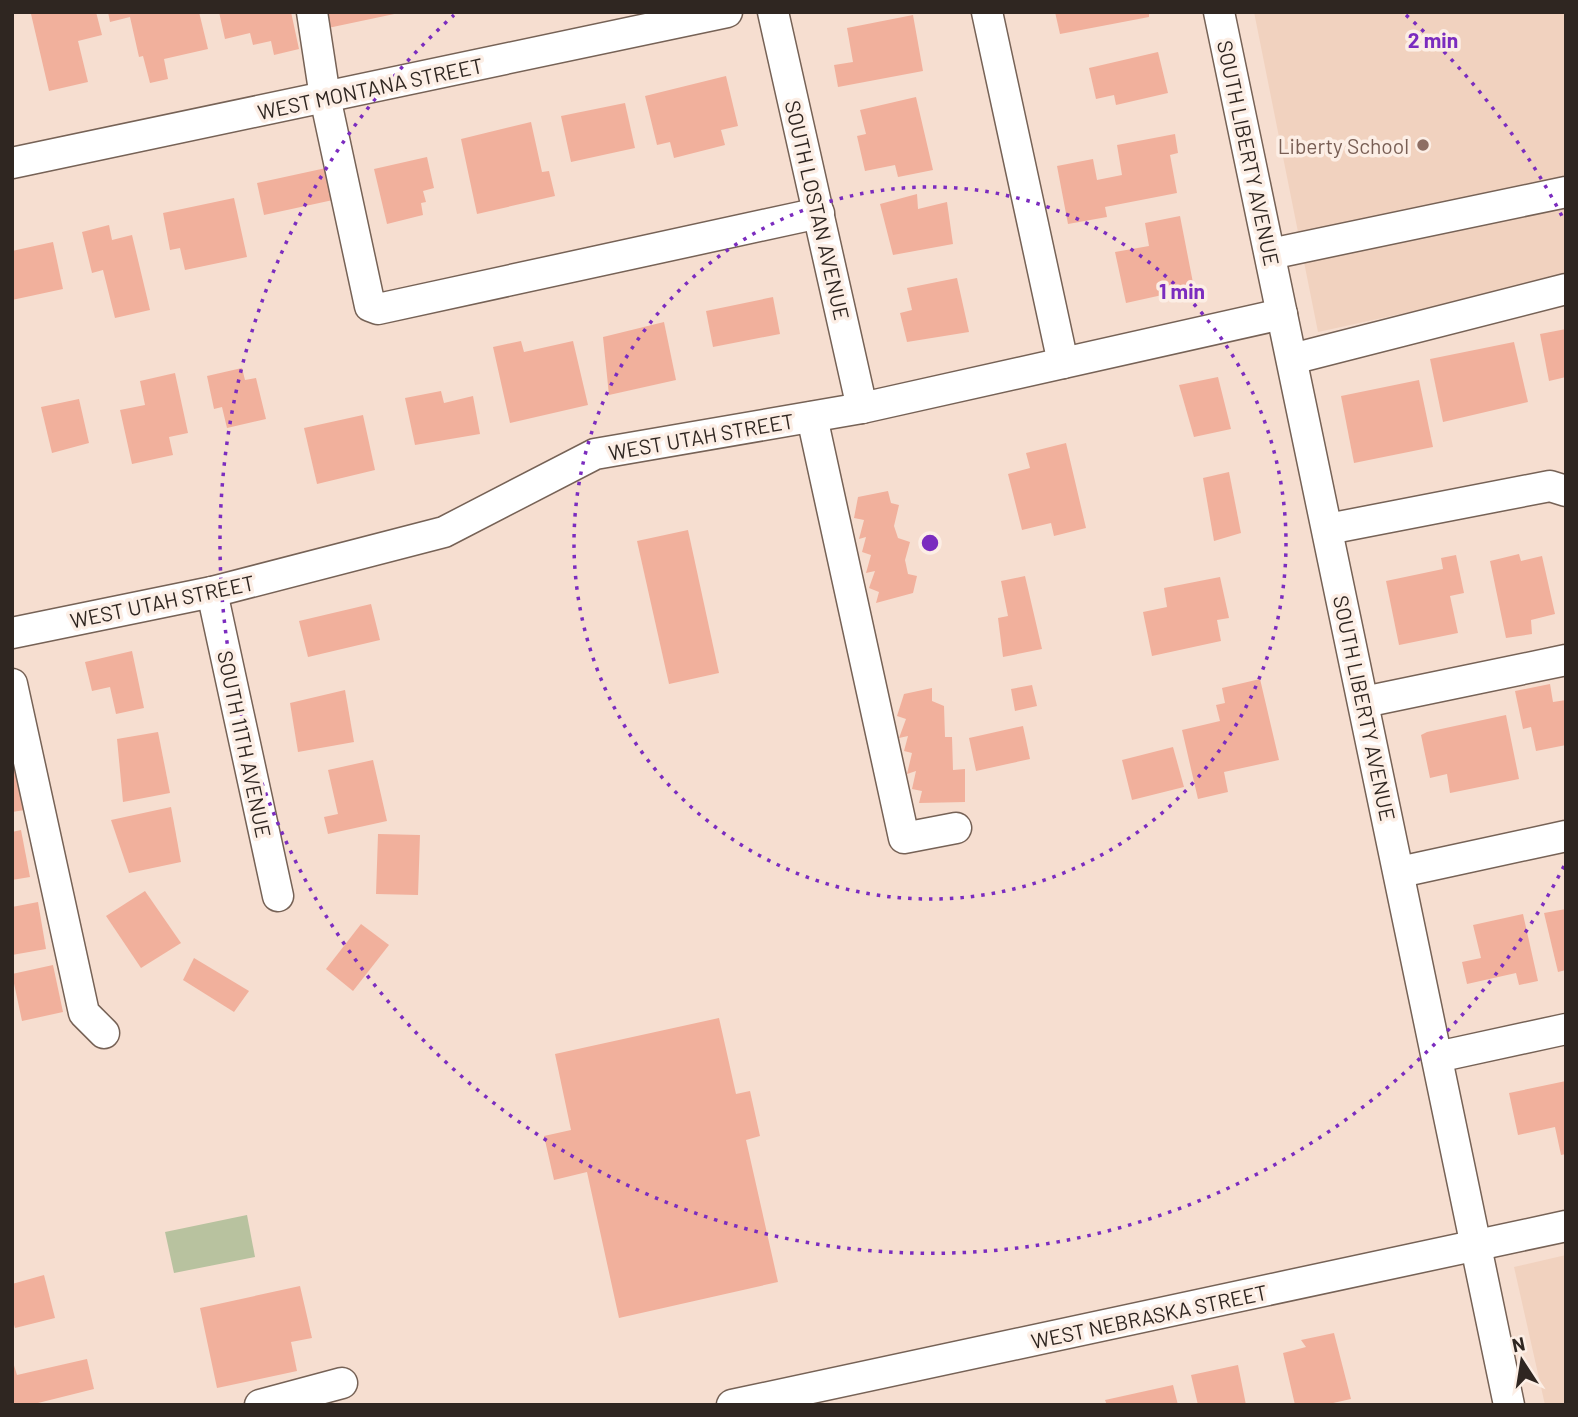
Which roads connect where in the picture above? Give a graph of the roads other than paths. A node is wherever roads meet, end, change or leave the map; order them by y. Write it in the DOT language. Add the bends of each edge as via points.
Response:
graph roads {
  1 [pos="312,12"];
  2 [pos="727,12"];
  3 [pos="773,12"];
  4 [pos="987,12"];
  5 [pos="1219,12"];
  6 [pos="325,97"];
  7 [pos="12,163"];
  8 [pos="1566,192"];
  9 [pos="818,213"];
  10 [pos="1270,254"];
  11 [pos="1566,289"];
  12 [pos="1282,314"];
  13 [pos="1292,359"];
  14 [pos="1063,363"];
  15 [pos="862,408"];
  16 [pos="812,417"];
  17 [pos="1566,491"];
  18 [pos="1328,529"];
  19 [pos="212,592"];
  20 [pos="12,633"];
  21 [pos="1566,660"];
  22 [pos="12,684"];
  23 [pos="1364,702"];
  24 [pos="956,828"];
  25 [pos="1566,836"];
  26 [pos="1400,872"];
  27 [pos="278,896"];
  28 [pos="1566,1029"];
  29 [pos="104,1033"];
  30 [pos="1437,1057"];
  31 [pos="1566,1226"];
  32 [pos="1475,1245"];
  33 [pos="342,1383"];
  34 [pos="260,1405"];
  35 [pos="732,1405"];
  36 [pos="1509,1405"];
  1 -- 6 [label="street"];
  2 -- 6 [label="street, WEST MONTANA STREET"];
  3 -- 9 [label="street, SOUTH LOSTAN AVENUE"];
  4 -- 14 [label="street"];
  5 -- 10 [label="street, SOUTH LIBERTY AVENUE"];
  6 -- 7 [label="street, WEST MONTANA STREET"];
  6 -- 9 [label="street" via="370,306 378,309"];
  8 -- 10 [label="street"];
  9 -- 15 [label="street, SOUTH LOSTAN AVENUE"];
  10 -- 12 [label="street, SOUTH LIBERTY AVENUE"];
  11 -- 13 [label="street"];
  12 -- 13 [label="street, SOUTH LIBERTY AVENUE"];
  12 -- 14 [label="street, WEST UTAH STREET"];
  13 -- 18 [label="street, SOUTH LIBERTY AVENUE"];
  14 -- 15 [label="street, WEST UTAH STREET"];
  15 -- 16 [label="street, WEST UTAH STREET"];
  16 -- 19 [label="street, WEST UTAH STREET" via="595,454 444,532"];
  16 -- 24 [label="street" via="904,838"];
  17 -- 18 [label="street" via="1550,486"];
  18 -- 23 [label="street, SOUTH LIBERTY AVENUE"];
  19 -- 20 [label="street, WEST UTAH STREET"];
  19 -- 27 [label="street, SOUTH 11TH AVENUE"];
  21 -- 23 [label="street"];
  22 -- 29 [label="street" via="84,1013"];
  23 -- 26 [label="street, SOUTH LIBERTY AVENUE"];
  25 -- 26 [label="street"];
  26 -- 30 [label="street, SOUTH LIBERTY AVENUE"];
  28 -- 30 [label="street"];
  30 -- 32 [label="street, SOUTH LIBERTY AVENUE"];
  31 -- 32 [label="street, WEST NEBRASKA STREET"];
  32 -- 35 [label="street, WEST NEBRASKA STREET"];
  32 -- 36 [label="street, SOUTH LIBERTY AVENUE"];
  33 -- 34 [label="street"];
}
